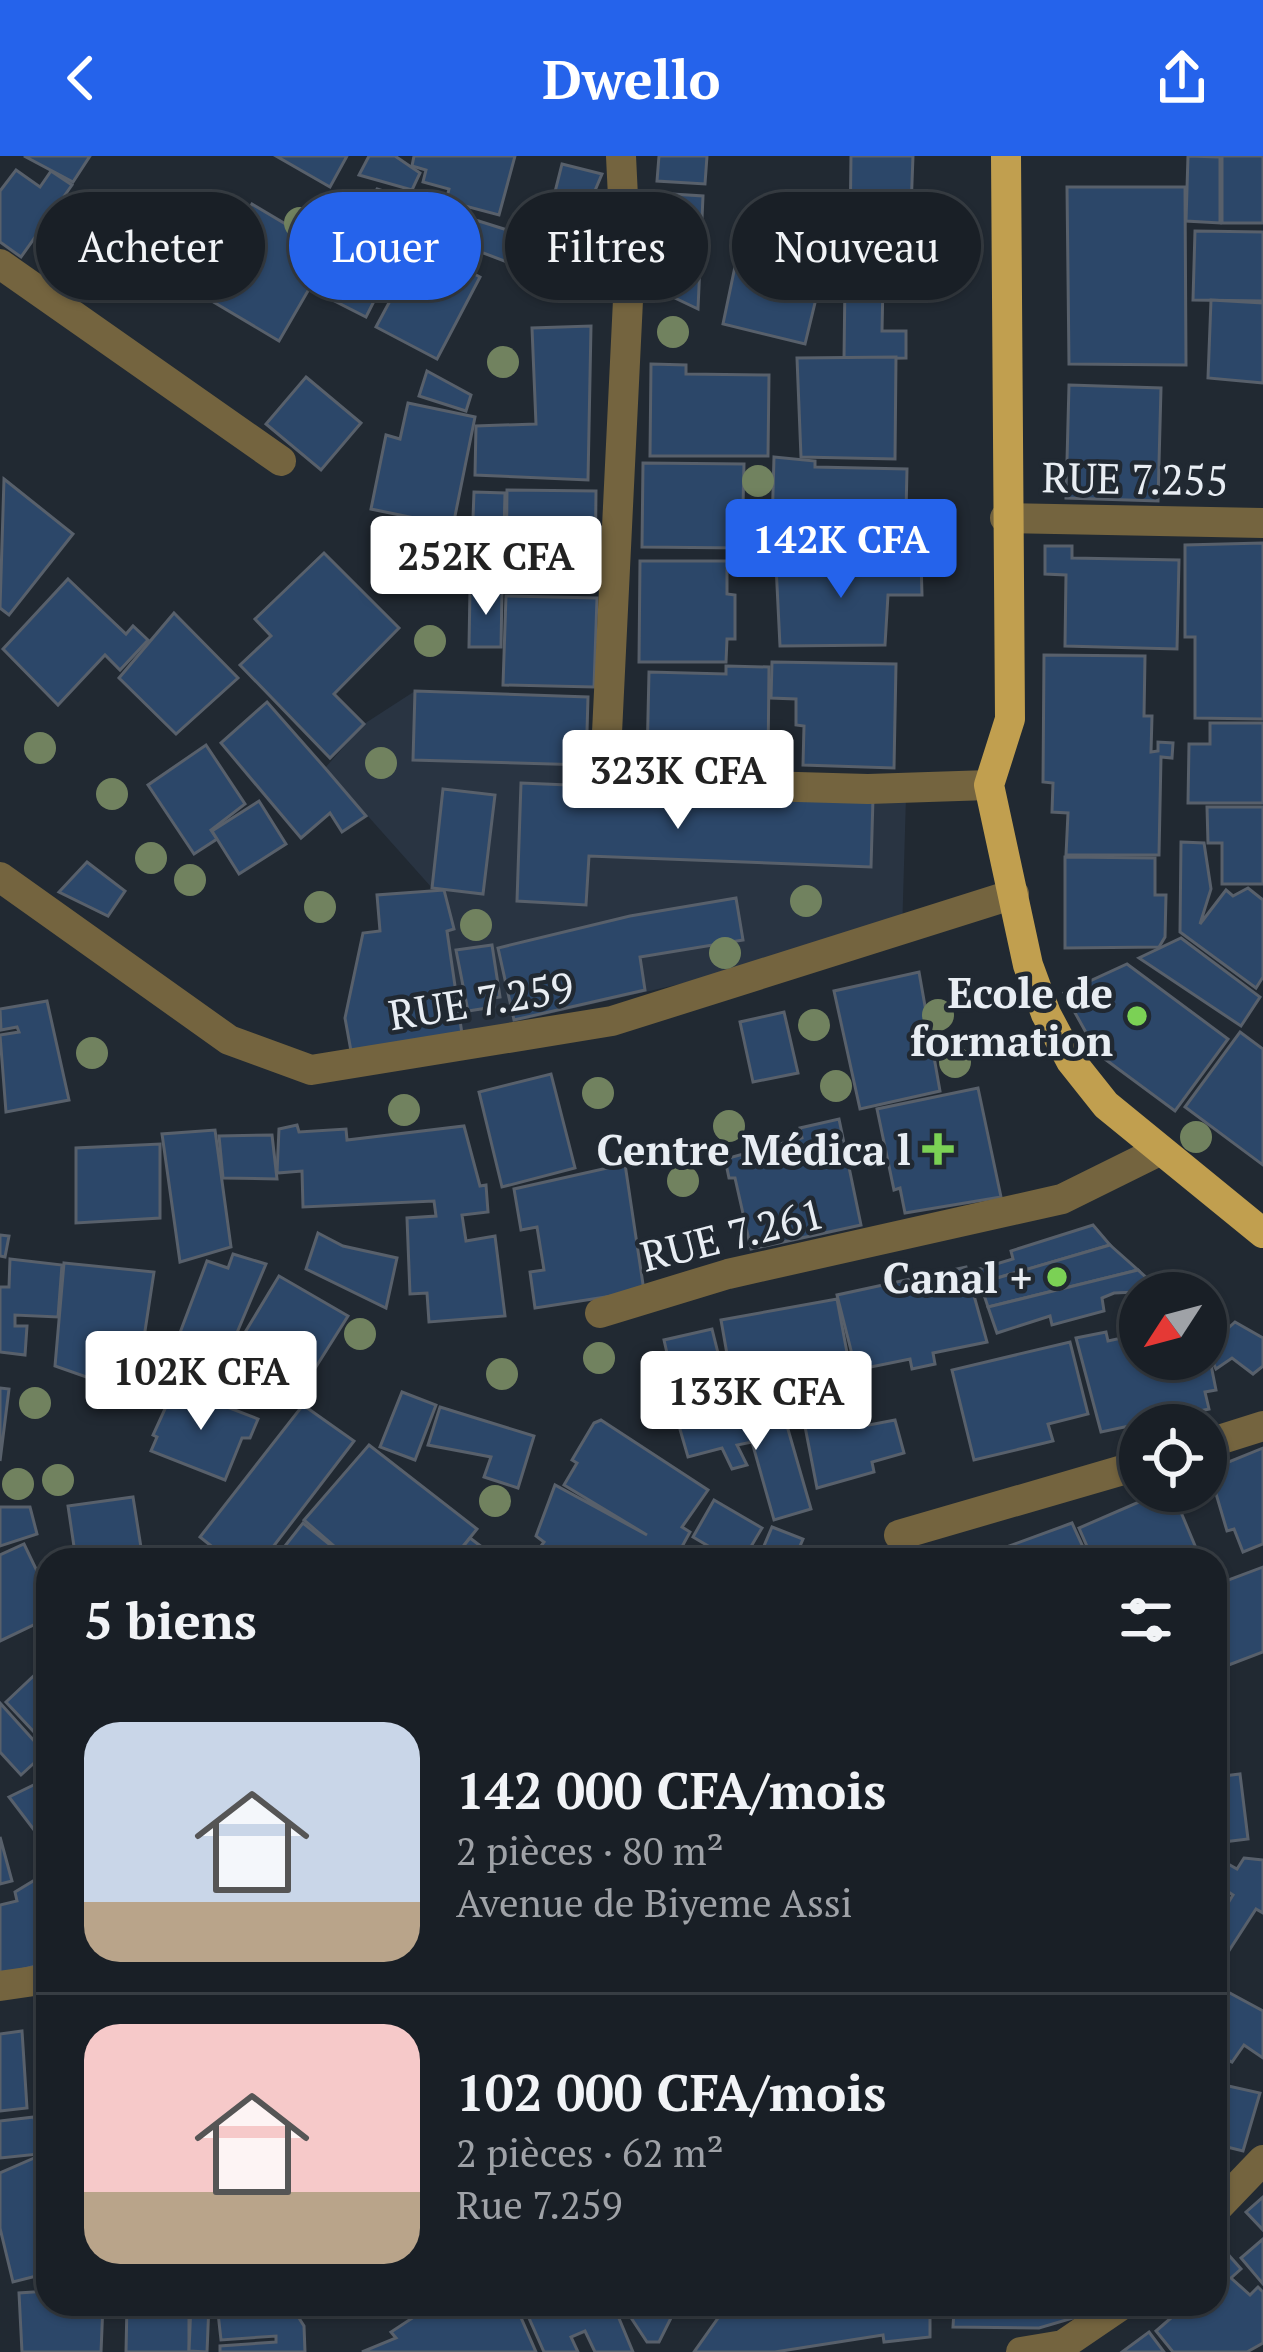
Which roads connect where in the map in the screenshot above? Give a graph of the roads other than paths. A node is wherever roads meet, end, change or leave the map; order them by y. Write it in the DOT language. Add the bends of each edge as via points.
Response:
graph roads {
  1 [pos="620,156"];
  2 [pos="1006,156"];
  3 [pos="0,264"];
  4 [pos="281,461"];
  5 [pos="1005,518"];
  6 [pos="1263,523"];
  7 [pos="989,785"];
  8 [pos="0,877"];
  9 [pos="1014,895"];
  10 [pos="1157,1152"];
  11 [pos="1263,1233"];
  12 [pos="600,1313"];
  13 [pos="1263,1426"];
  14 [pos="1227,1437"];
  15 [pos="1119,1471"];
  16 [pos="899,1535"];
  17 [pos="36,1981"];
  18 [pos="0,1986"];
  19 [pos="1263,2160"];
  20 [pos="1227,2198"];
  21 [pos="1105,2316"];
  22 [pos="1021,2352"];
  1 -- 7 [label="street" via="628,300 607,733 614,769 629,782"];
  2 -- 5 [label="main road"];
  3 -- 4 [label="street"];
  5 -- 6 [label="street, RUE 7.255"];
  5 -- 7 [label="main road" via="1010,719"];
  7 -- 9 [label="main road"];
  8 -- 9 [label="street, RUE 7.259" via="229,1040 311,1070 612,1021"];
  9 -- 10 [label="main road" via="1028,965 1071,1061"];
  10 -- 11 [label="main road"];
  10 -- 12 [label="street, RUE 7.261" via="1062,1199 728,1274"];
  13 -- 14 [label="street"];
  15 -- 16 [label="street"];
  17 -- 18 [label="street"];
  19 -- 20 [label="street"];
  21 -- 22 [label="street" via="1063,2345"];
}
